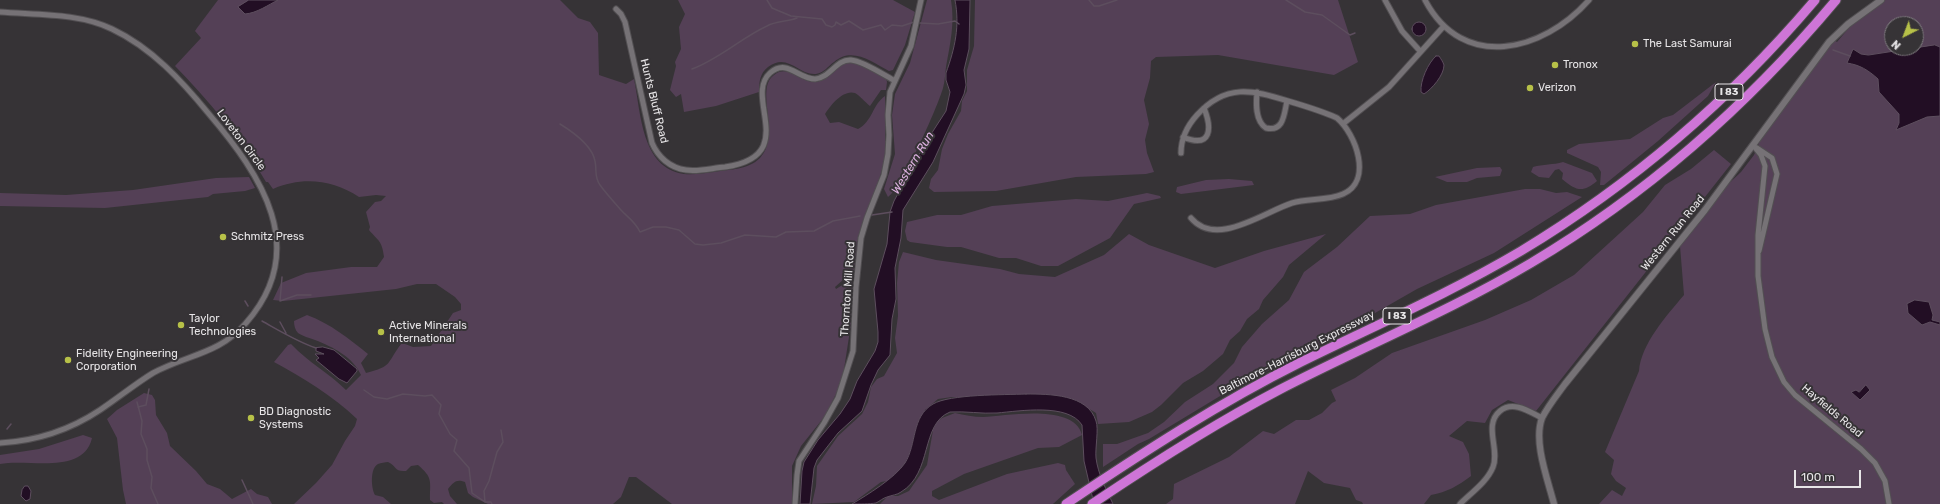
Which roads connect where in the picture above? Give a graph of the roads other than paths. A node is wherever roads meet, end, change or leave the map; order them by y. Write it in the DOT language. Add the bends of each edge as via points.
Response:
graph roads {
  1 [pos="921,0"];
  2 [pos="1385,0"];
  3 [pos="1425,0"];
  4 [pos="1588,0"];
  5 [pos="1807,0"];
  6 [pos="1815,0"];
  7 [pos="1836,0"];
  8 [pos="1843,0"];
  9 [pos="1881,0"];
  10 [pos="616,10"];
  11 [pos="0,12"];
  12 [pos="1444,26"];
  13 [pos="1814,26"];
  14 [pos="1784,36"];
  15 [pos="1420,52"];
  16 [pos="895,81"];
  17 [pos="1257,92"];
  18 [pos="1288,101"];
  19 [pos="1204,108"];
  20 [pos="1344,123"];
  21 [pos="1184,137"];
  22 [pos="1753,145"];
  23 [pos="1181,153"];
  24 [pos="1191,218"];
  25 [pos="1757,259"];
  26 [pos="1542,418"];
  27 [pos="0,443"];
  28 [pos="795,504"];
  29 [pos="1066,504"];
  30 [pos="1092,504"];
  31 [pos="1460,504"];
  32 [pos="1554,504"];
  33 [pos="1889,504"];
  1 -- 16 [label="street, Thornton Mill Road" via="911,46"];
  2 -- 15 [label="street" via="1402,31"];
  3 -- 12 [label="street"];
  4 -- 12 [label="street" via="1555,29 1512,46 1496,48 1475,44 1456,36"];
  5 -- 14 [label="highway" via="1784,31"];
  6 -- 14 [label="highway, Baltimore-Harrisburg Expressway / I 83"];
  7 -- 13 [label="highway, I 83"];
  8 -- 13 [label="highway"];
  9 -- 22 [label="street, Western Run Road" via="1848,24 1829,42"];
  10 -- 16 [label="street, Hunts Bluff Road" via="625,22 652,143 663,159 682,170 740,165 756,156 766,134 763,85 767,76 775,69 791,68 817,79 843,62 852,60"];
  11 -- 27 [label="street, Loveton Circle" via="78,19 98,24 122,34 159,61 189,90 247,162 269,203 277,242 273,272 264,298 244,325 224,342 209,351 154,373 77,424 45,436"];
  12 -- 15 [label="street"];
  13 -- 30 [label="highway, I 83" via="1755,89 1686,152 1622,203 1560,246 1470,296 1252,404 1177,448"];
  14 -- 29 [label="highway, Baltimore-Harrisburg Expressway / I 83" via="1731,91 1670,145 1607,194 1552,232 1485,271 1241,394 1169,436"];
  15 -- 20 [label="street" via="1389,87"];
  16 -- 28 [label="street, Thornton Mill Road" via="888,102 889,135 884,175 861,238 857,268 854,351 838,398 800,461 796,475"];
  17 -- 18 [label="street"];
  17 -- 18 [label="street" via="1260,122 1266,128 1276,129 1280,126"];
  17 -- 19 [label="street" via="1234,92 1216,99"];
  18 -- 20 [label="street" via="1328,114"];
  19 -- 21 [label="street"];
  19 -- 21 [label="street" via="1210,131 1207,136 1194,141"];
  20 -- 24 [label="street" via="1356,145 1359,169 1357,179 1345,193 1297,201 1246,224 1228,228 1205,228 1197,225"];
  21 -- 23 [label="street"];
  22 -- 25 [label="street, Hayfields Road" via="1762,155 1765,166"];
  22 -- 25 [label="street, Hayfields Road" via="1772,158 1777,174"];
  22 -- 26 [label="street, Western Run Road" via="1705,210 1565,384"];
  25 -- 33 [label="street, Hayfields Road" via="1765,329 1778,371 1795,395 1869,455 1881,472"];
  26 -- 31 [label="street" via="1516,406 1498,412 1492,426 1495,455 1492,468"];
  26 -- 32 [label="street, Western Run Road" via="1539,441"];
}
